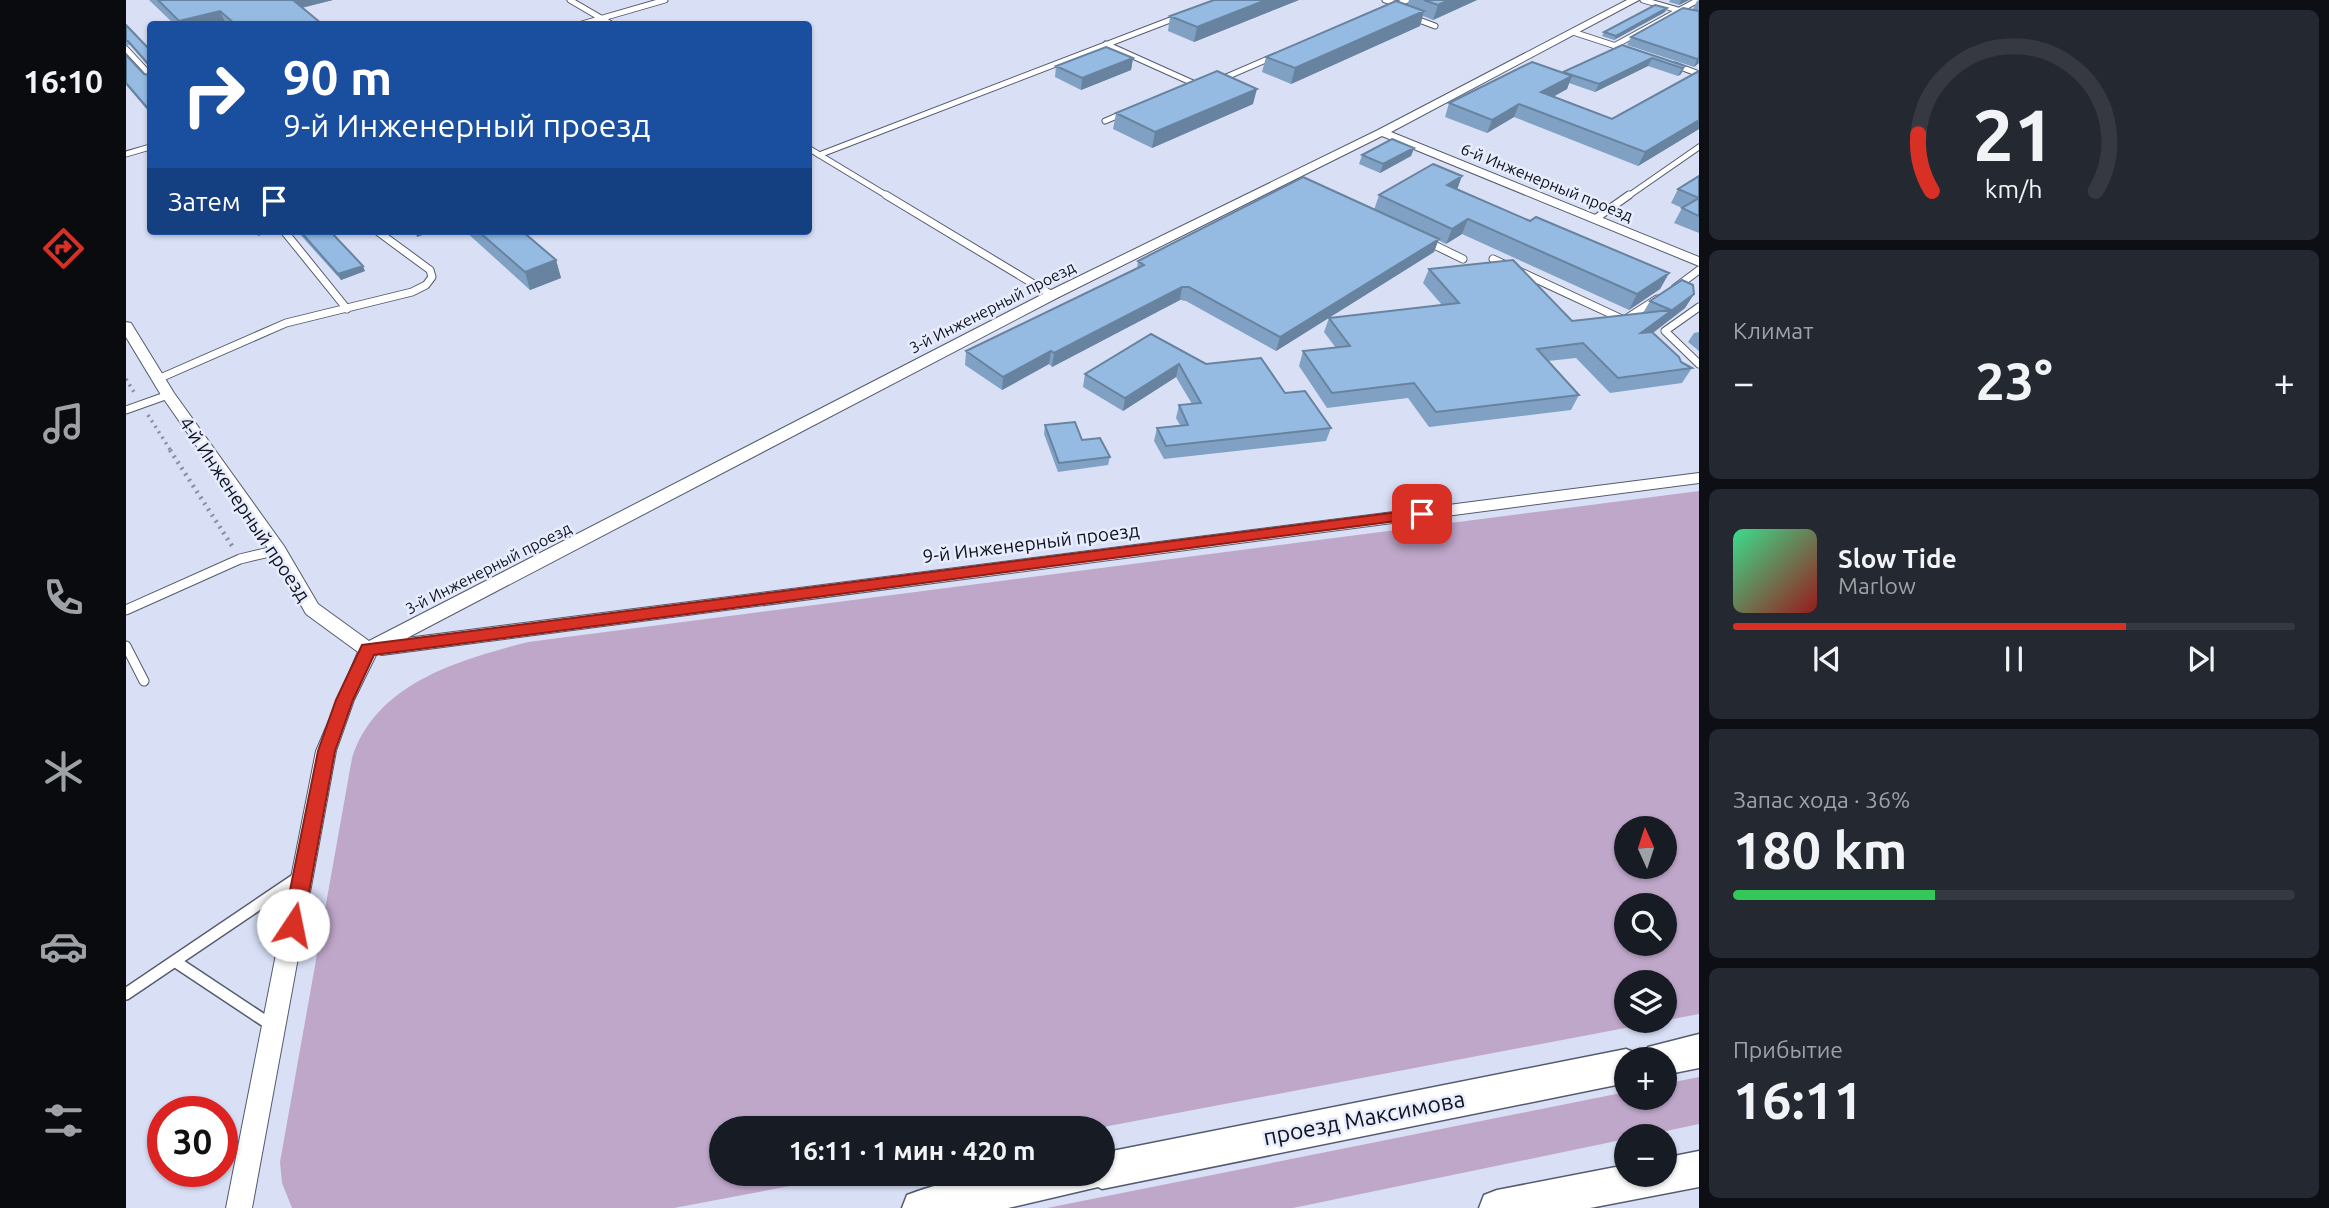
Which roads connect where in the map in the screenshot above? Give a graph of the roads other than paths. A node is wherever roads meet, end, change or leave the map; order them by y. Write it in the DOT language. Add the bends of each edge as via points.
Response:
graph roads {
  1 [pos="570,0"];
  2 [pos="665,0"];
  3 [pos="1385,0"];
  4 [pos="1408,0"];
  5 [pos="1634,0"];
  6 [pos="1643,0"];
  7 [pos="1698,0"];
  8 [pos="1387,8"];
  9 [pos="1678,10"];
  10 [pos="1184,15"];
  11 [pos="1699,16"];
  12 [pos="602,19"];
  13 [pos="594,21"];
  14 [pos="606,21"];
  15 [pos="1435,26"];
  16 [pos="1573,32"];
  17 [pos="1106,44"];
  18 [pos="1614,46"];
  19 [pos="126,49"];
  20 [pos="1639,54"];
  21 [pos="1277,55"];
  22 [pos="1663,62"];
  23 [pos="147,72"];
  24 [pos="1699,74"];
  25 [pos="1195,84"];
  26 [pos="1182,89"];
  27 [pos="1130,111"];
  28 [pos="1105,121"];
  29 [pos="1382,132"];
  30 [pos="147,148"];
  31 [pos="1699,148"];
  32 [pos="812,151"];
  33 [pos="126,154"];
  34 [pos="819,155"];
  35 [pos="1595,219"];
  36 [pos="287,235"];
  37 [pos="382,235"];
  38 [pos="1426,241"];
  39 [pos="1463,259"];
  40 [pos="1493,259"];
  41 [pos="1699,262"];
  42 [pos="1699,270"];
  43 [pos="1052,295"];
  44 [pos="1699,307"];
  45 [pos="347,309"];
  46 [pos="126,326"];
  47 [pos="1699,364"];
  48 [pos="1699,370"];
  49 [pos="1688,372"];
  50 [pos="158,379"];
  51 [pos="168,395"];
  52 [pos="126,410"];
  53 [pos="1699,478"];
  54 [pos="278,550"];
  55 [pos="126,610"];
  56 [pos="126,646"];
  57 [pos="368,650"];
  58 [pos="144,681"];
  59 [pos="303,874"];
  60 [pos="176,962"];
  61 [pos="126,994"];
  62 [pos="274,1027"];
  63 [pos="1699,1051"];
  64 [pos="1677,1056"];
  65 [pos="1614,1068"];
  66 [pos="1115,1168"];
  67 [pos="1699,1169"];
  68 [pos="1028,1186"];
  69 [pos="239,1208"];
  70 [pos="920,1208"];
  71 [pos="1497,1208"];
  1 -- 12 [label="lane"];
  2 -- 12 [label="lane"];
  3 -- 4 [label="lane" via="1398,4"];
  5 -- 16 [label="street, 3-й Инженерный проезд"];
  6 -- 9 [label="lane"];
  7 -- 9 [label="lane"];
  8 -- 15 [label="lane"];
  9 -- 11 [label="lane"];
  9 -- 18 [label="lane"];
  10 -- 17 [label="lane"];
  12 -- 13 [label="lane"];
  12 -- 14 [label="lane"];
  16 -- 18 [label="lane"];
  16 -- 29 [label="street, 3-й Инженерный проезд"];
  17 -- 25 [label="lane"];
  17 -- 34 [label="lane"];
  18 -- 20 [label="lane"];
  19 -- 23 [label="lane"];
  21 -- 25 [label="lane" via="1216,81"];
  22 -- 24 [label="lane"];
  25 -- 26 [label="lane"];
  27 -- 28 [label="lane"];
  29 -- 35 [label="street, 6-й Инженерный проезд"];
  29 -- 43 [label="street, 3-й Инженерный проезд" via="1296,180"];
  30 -- 33 [label="lane"];
  31 -- 35 [label="lane"];
  32 -- 34 [label="lane"];
  34 -- 43 [label="lane"];
  35 -- 41 [label="street, 6-й Инженерный проезд"];
  36 -- 45 [label="lane"];
  37 -- 45 [label="lane" via="430,270 432,277 412,292"];
  38 -- 39 [label="lane"];
  40 -- 42 [label="lane" via="1624,320"];
  43 -- 57 [label="street, 3-й Инженерный проезд"];
  44 -- 47 [label="lane" via="1665,331"];
  45 -- 50 [label="lane" via="274,327"];
  46 -- 50 [label="street, 4-й Инженерный проезд"];
  48 -- 49 [label="lane"];
  50 -- 51 [label="street, 4-й Инженерный проезд"];
  51 -- 52 [label="lane"];
  51 -- 54 [label="street, 4-й Инженерный проезд"];
  53 -- 57 [label="street, 9-й Инженерный проезд"];
  54 -- 55 [label="lane" via="240,559"];
  54 -- 57 [label="street, 4-й Инженерный проезд" via="312,609"];
  56 -- 58 [label="lane"];
  57 -- 59 [label="street" via="327,751"];
  59 -- 60 [label="lane"];
  59 -- 62 [label="street"];
  60 -- 61 [label="lane"];
  60 -- 62 [label="lane"];
  62 -- 69 [label="street"];
  63 -- 64 [label="main road"];
  65 -- 66 [label="main road, проезд Максимова"];
  67 -- 71 [label="main road"];
  68 -- 70 [label="main road"];
}
